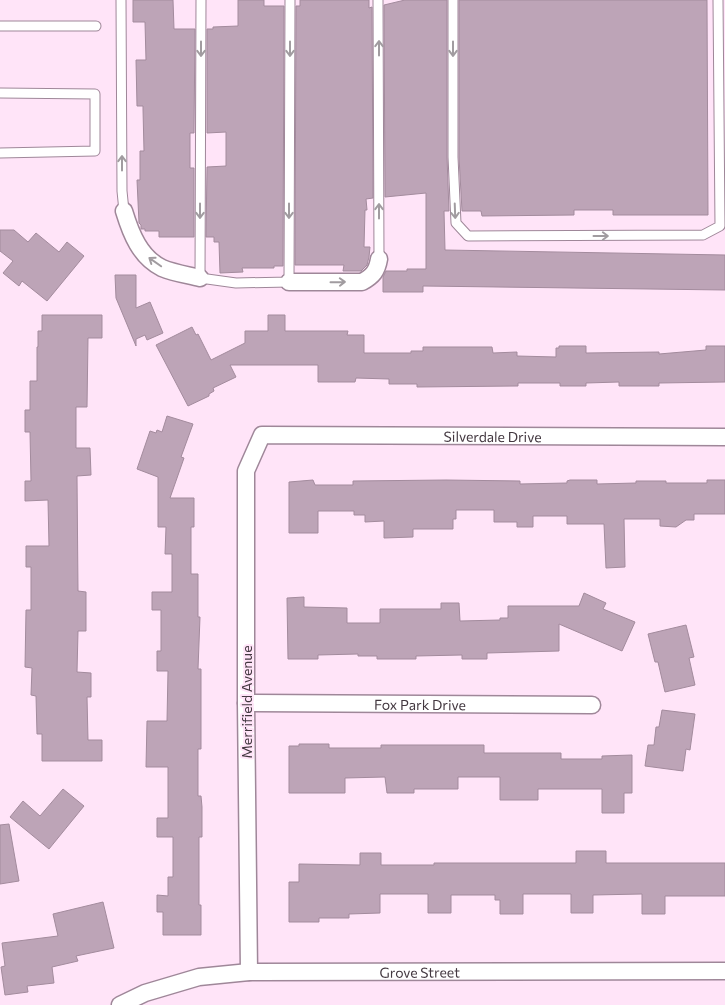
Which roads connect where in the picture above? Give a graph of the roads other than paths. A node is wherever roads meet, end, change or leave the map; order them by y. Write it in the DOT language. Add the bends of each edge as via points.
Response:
graph roads {
  1 [pos="121,0"];
  2 [pos="201,0"];
  3 [pos="290,0"];
  4 [pos="378,0"];
  5 [pos="453,0"];
  6 [pos="718,0"];
  7 [pos="0,26"];
  8 [pos="96,26"];
  9 [pos="0,93"];
  10 [pos="0,154"];
  11 [pos="124,211"];
  12 [pos="379,259"];
  13 [pos="200,278"];
  14 [pos="289,282"];
  15 [pos="262,435"];
  16 [pos="725,437"];
  17 [pos="246,703"];
  18 [pos="592,705"];
  19 [pos="725,971"];
  20 [pos="249,972"];
  21 [pos="120,1005"];
  11 -- 1 [label="lane, one-way"];
  2 -- 13 [label="lane, one-way"];
  3 -- 14 [label="lane, one-way"];
  12 -- 4 [label="lane, one-way"];
  5 -- 6 [label="lane, one-way" via="456,223 468,236 703,235 720,226"];
  7 -- 8 [label="lane"];
  9 -- 10 [label="lane" via="95,94 95,151"];
  13 -- 11 [label="street, one-way" via="163,268 146,256 135,242"];
  14 -- 12 [label="street, one-way" via="362,282 377,270"];
  13 -- 14 [label="lane" via="236,283"];
  15 -- 16 [label="street, Silverdale Drive"];
  15 -- 17 [label="street, Merrifield Avenue" via="246,471"];
  17 -- 18 [label="street, Fox Park Drive"];
  17 -- 20 [label="street, Merrifield Avenue"];
  19 -- 20 [label="street, Grove Street"];
  20 -- 21 [label="street, Grove Street" via="199,977 145,993"];
}
